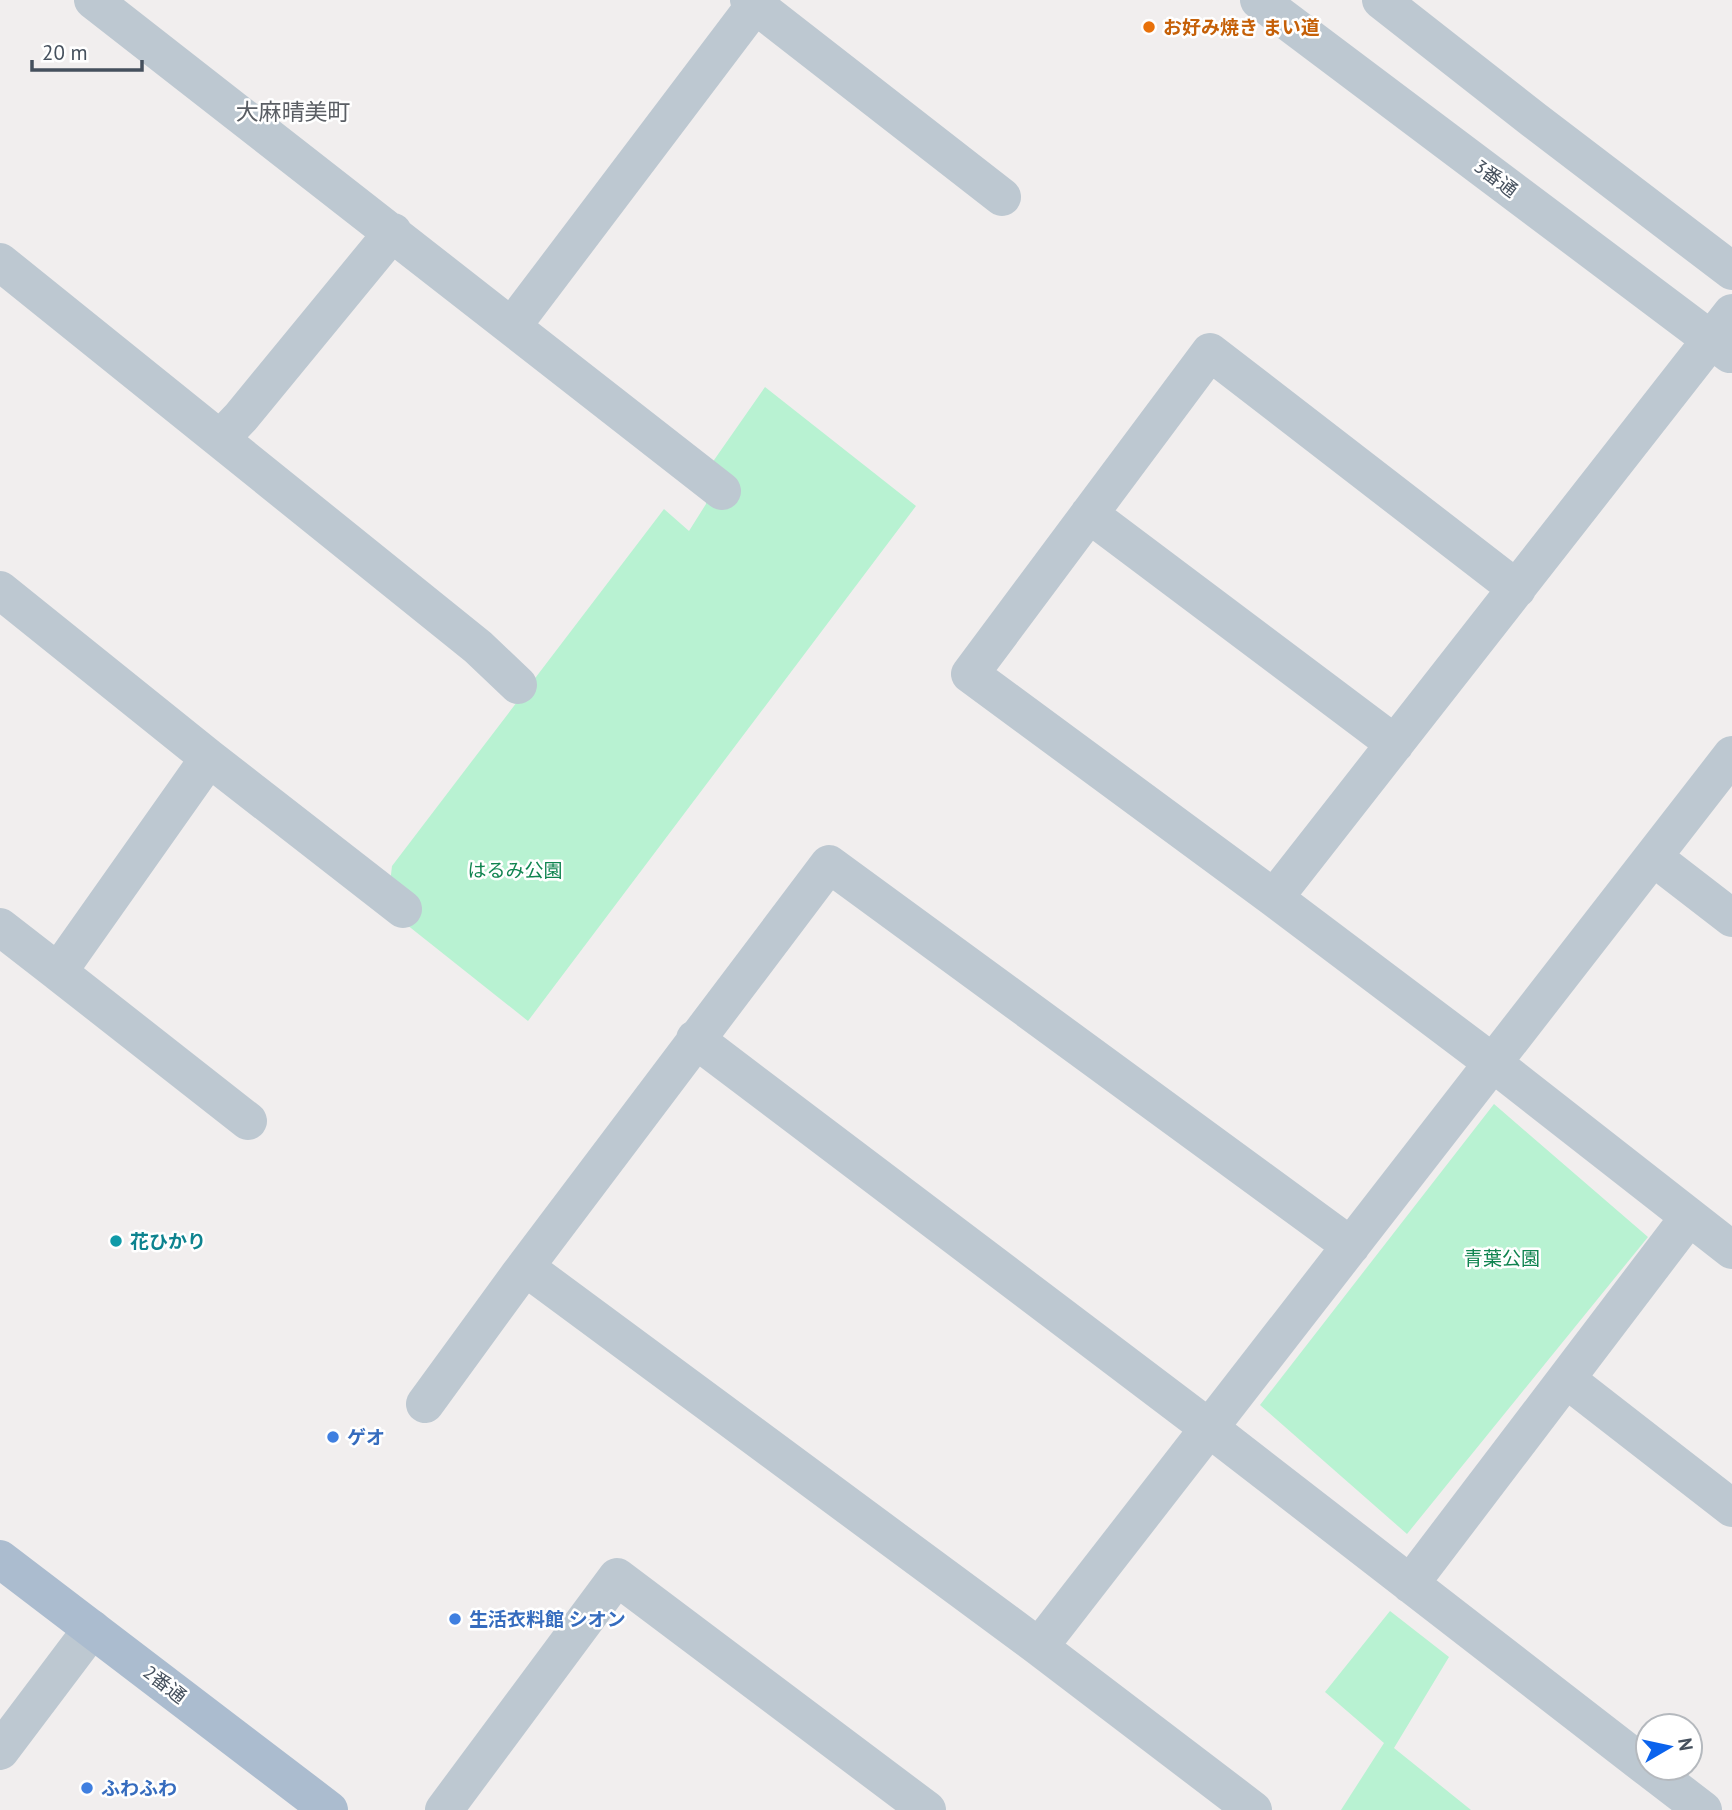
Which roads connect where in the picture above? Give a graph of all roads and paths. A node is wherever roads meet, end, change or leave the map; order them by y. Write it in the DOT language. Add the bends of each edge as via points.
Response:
graph roads {
  1 [pos="93,0"];
  2 [pos="1259,0"];
  3 [pos="1381,0"];
  4 [pos="752,2"];
  5 [pos="1002,197"];
  6 [pos="393,232"];
  7 [pos="0,262"];
  8 [pos="1732,271"];
  9 [pos="513,326"];
  10 [pos="1725,336"];
  11 [pos="220,439"];
  12 [pos="722,491"];
  13 [pos="1089,514"];
  14 [pos="1517,589"];
  15 [pos="0,590"];
  16 [pos="518,685"];
  17 [pos="1395,744"];
  18 [pos="1732,755"];
  19 [pos="209,758"];
  20 [pos="1653,857"];
  21 [pos="1274,898"];
  22 [pos="403,909"];
  23 [pos="1732,918"];
  24 [pos="0,926"];
  25 [pos="58,972"];
  26 [pos="695,1039"];
  27 [pos="1493,1063"];
  28 [pos="248,1121"];
  29 [pos="1689,1217"];
  30 [pos="1350,1246"];
  31 [pos="1732,1251"];
  32 [pos="525,1267"];
  33 [pos="1566,1379"];
  34 [pos="425,1404"];
  35 [pos="1209,1428"];
  36 [pos="1732,1507"];
  37 [pos="0,1559"];
  38 [pos="1410,1584"];
  39 [pos="92,1629"];
  40 [pos="1039,1647"];
  41 [pos="0,1751"];
  42 [pos="1634,1757"];
  43 [pos="1661,1782"];
  44 [pos="1682,1804"];
  45 [pos="329,1810"];
  46 [pos="444,1810"];
  47 [pos="927,1810"];
  48 [pos="1253,1810"];
  1 -- 6 [label="street"];
  2 -- 10 [label="street, 3番通"];
  3 -- 8 [label="street"];
  4 -- 5 [label="street"];
  4 -- 9 [label="street"];
  6 -- 9 [label="street"];
  6 -- 11 [label="street"];
  7 -- 11 [label="street"];
  9 -- 12 [label="street"];
  10 -- 14 [label="street"];
  11 -- 16 [label="street" via="478,647"];
  13 -- 14 [label="street" via="1210,352"];
  13 -- 17 [label="street"];
  13 -- 21 [label="street" via="970,674"];
  14 -- 17 [label="street"];
  15 -- 19 [label="street"];
  17 -- 21 [label="street"];
  18 -- 20 [label="street"];
  19 -- 22 [label="street"];
  19 -- 25 [label="street"];
  20 -- 23 [label="street"];
  20 -- 27 [label="street"];
  21 -- 27 [label="street"];
  24 -- 25 [label="street"];
  25 -- 28 [label="street"];
  26 -- 30 [label="street" via="829,864"];
  26 -- 32 [label="street"];
  26 -- 35 [label="street"];
  27 -- 29 [label="street"];
  27 -- 30 [label="street"];
  29 -- 31 [label="street"];
  29 -- 33 [label="street"];
  30 -- 35 [label="street"];
  32 -- 34 [label="street"];
  32 -- 40 [label="street"];
  33 -- 36 [label="street"];
  33 -- 38 [label="street"];
  35 -- 38 [label="street"];
  35 -- 40 [label="street"];
  37 -- 39 [label="main road, 2番通"];
  38 -- 42 [label="street"];
  39 -- 41 [label="street"];
  39 -- 45 [label="main road, 2番通"];
  40 -- 48 [label="street"];
  43 -- 44 [label="street"];
  46 -- 47 [label="street" via="617,1577"];
}
